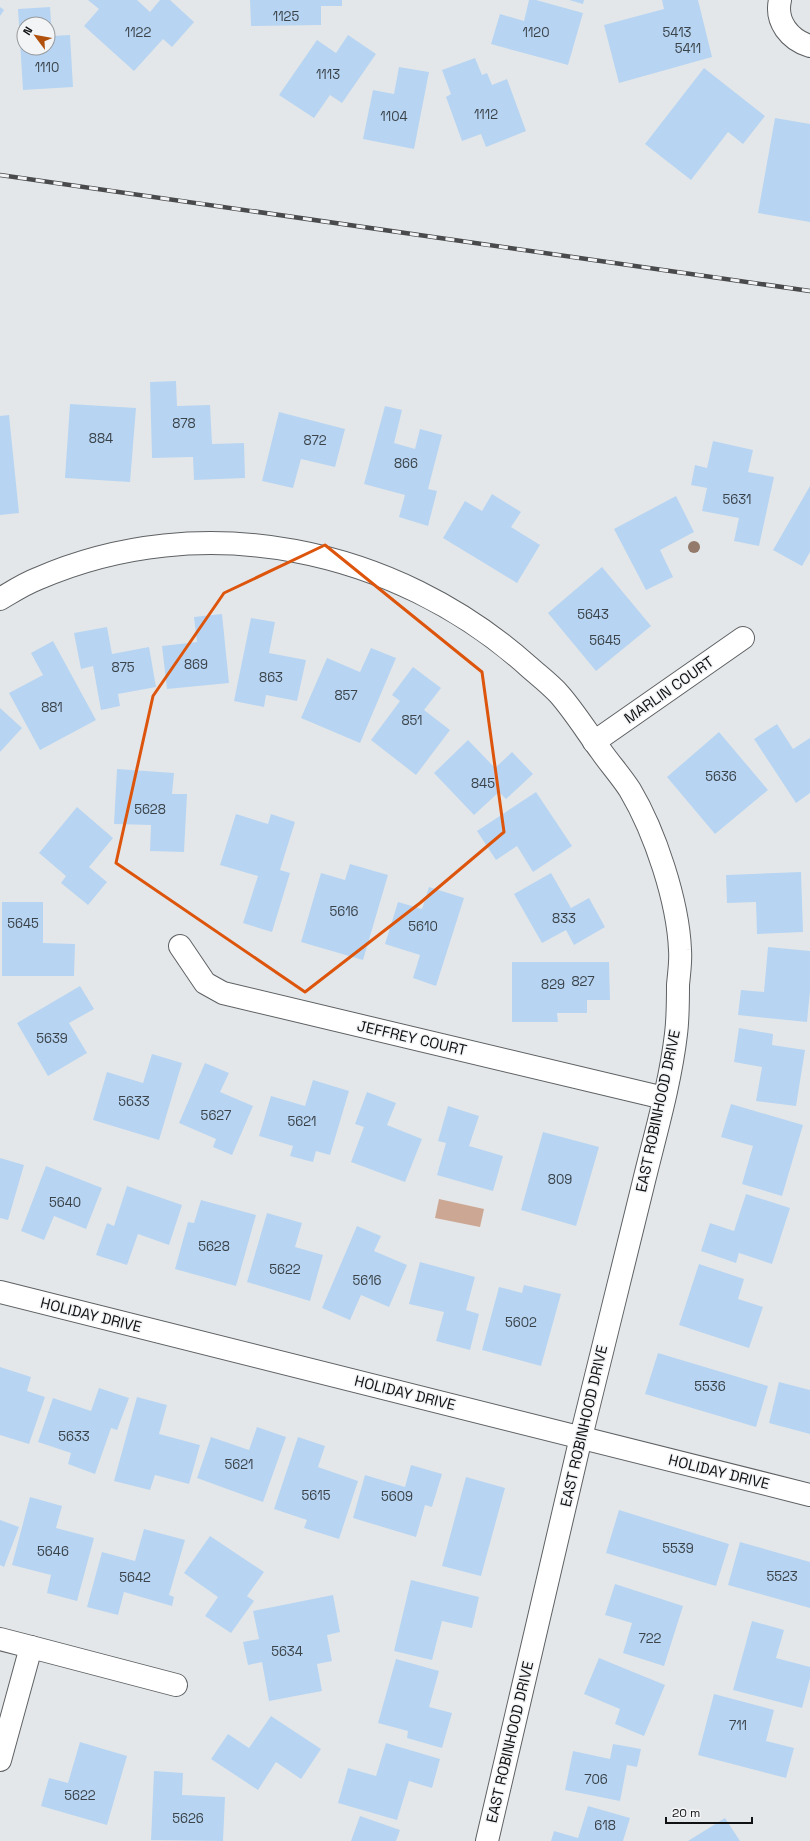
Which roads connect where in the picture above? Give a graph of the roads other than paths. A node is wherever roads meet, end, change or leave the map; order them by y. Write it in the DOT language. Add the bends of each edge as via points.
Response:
graph roads {
  1 [pos="780,0"];
  2 [pos="810,46"];
  3 [pos="0,599"];
  4 [pos="743,638"];
  5 [pos="594,742"];
  6 [pos="180,946"];
  7 [pos="664,1098"];
  8 [pos="0,1292"];
  9 [pos="581,1437"];
  10 [pos="810,1495"];
  11 [pos="0,1639"];
  12 [pos="31,1647"];
  13 [pos="176,1685"];
  14 [pos="0,1760"];
  15 [pos="487,1841"];
  1 -- 2 [label="street" via="780,14 787,33"];
  3 -- 5 [label="street, EAST ROBINHOOD DRIVE" via="33,580 70,566 114,553 143,548 203,543 248,544 293,550 347,563 428,596 502,643 559,694"];
  4 -- 5 [label="street, MARLIN COURT"];
  5 -- 7 [label="street, EAST ROBINHOOD DRIVE" via="629,790 653,838 673,906 680,950 676,1034"];
  6 -- 7 [label="street, JEFFREY COURT" via="205,983 223,993"];
  7 -- 9 [label="street, EAST ROBINHOOD DRIVE"];
  8 -- 9 [label="street, HOLIDAY DRIVE"];
  9 -- 10 [label="street, HOLIDAY DRIVE"];
  9 -- 15 [label="street, EAST ROBINHOOD DRIVE"];
  11 -- 12 [label="street"];
  12 -- 13 [label="street"];
  12 -- 14 [label="street"];
}
